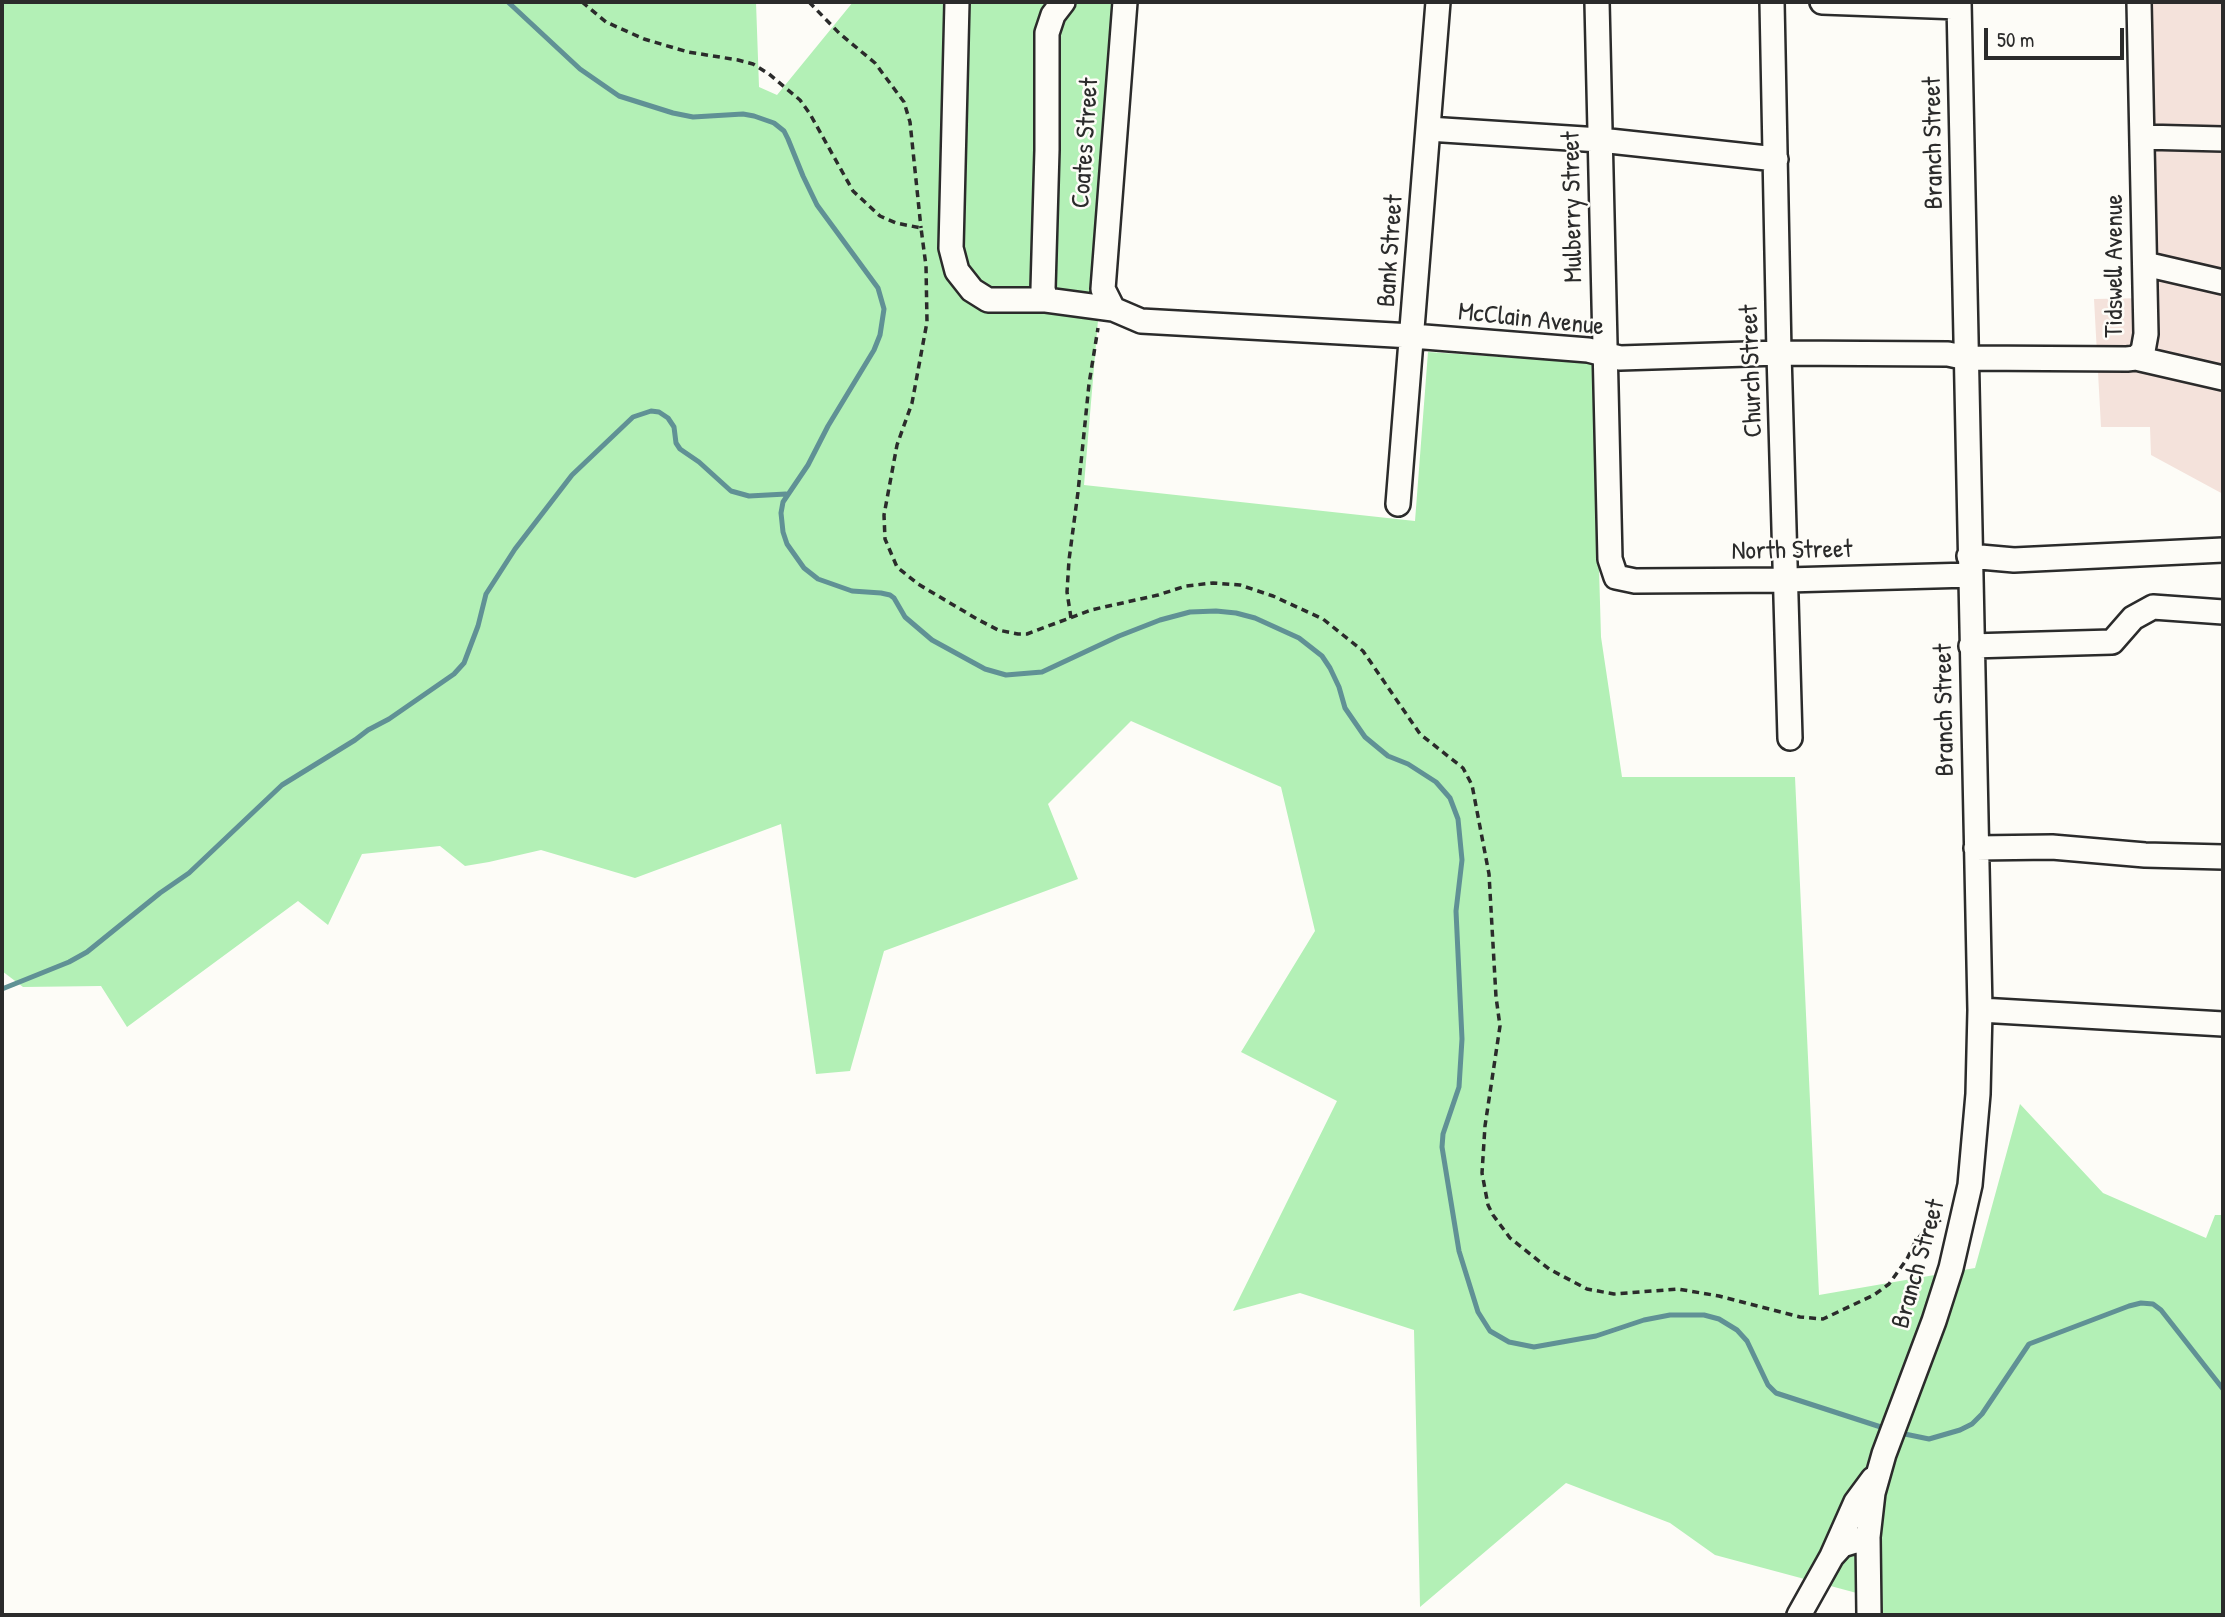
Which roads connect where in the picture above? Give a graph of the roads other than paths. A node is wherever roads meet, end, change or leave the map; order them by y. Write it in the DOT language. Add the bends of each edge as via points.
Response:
graph roads {
  1 [pos="957,2"];
  2 [pos="1063,2"];
  3 [pos="1125,2"];
  4 [pos="1438,2"];
  5 [pos="1597,2"];
  6 [pos="1772,2"];
  7 [pos="1822,2"];
  8 [pos="2139,2"];
  9 [pos="1959,4"];
  10 [pos="1428,130"];
  11 [pos="2142,137"];
  12 [pos="2223,139"];
  13 [pos="1600,140"];
  14 [pos="1776,159"];
  15 [pos="2145,264"];
  16 [pos="2223,282"];
  17 [pos="1046,300"];
  18 [pos="1109,302"];
  19 [pos="1412,336"];
  20 [pos="1779,353"];
  21 [pos="1605,355"];
  22 [pos="1967,358"];
  23 [pos="2136,358"];
  24 [pos="2223,378"];
  25 [pos="1398,504"];
  26 [pos="2223,550"];
  27 [pos="1970,566"];
  28 [pos="1616,577"];
  29 [pos="1787,580"];
  30 [pos="2223,612"];
  31 [pos="1971,646"];
  32 [pos="1790,738"];
  33 [pos="1976,848"];
  34 [pos="2223,857"];
  35 [pos="1980,1010"];
  36 [pos="2223,1024"];
  37 [pos="1881,1462"];
  38 [pos="1868,1537"];
  39 [pos="1832,1556"];
  40 [pos="1799,1615"];
  41 [pos="1869,1615"];
  1 -- 17 [label="street, McClain Avenue" via="951,248 957,271 972,290 988,300"];
  2 -- 17 [label="street" via="1047,33"];
  3 -- 18 [label="street, Coates Street"];
  4 -- 10 [label="street, Bank Street"];
  5 -- 13 [label="street, Mulberry Street"];
  6 -- 14 [label="street, Church Street"];
  7 -- 9 [label="street"];
  8 -- 11 [label="street, Tidswell Avenue"];
  9 -- 22 [label="street, Branch Street"];
  10 -- 13 [label="street"];
  10 -- 19 [label="street, Bank Street"];
  11 -- 12 [label="street"];
  11 -- 15 [label="street, Tidswell Avenue"];
  13 -- 14 [label="street"];
  13 -- 21 [label="street, Mulberry Street"];
  14 -- 20 [label="street, Church Street"];
  15 -- 16 [label="street"];
  15 -- 23 [label="street, Tidswell Avenue" via="2146,334 2143,351"];
  17 -- 18 [label="street, McClain Avenue"];
  18 -- 19 [label="street, McClain Avenue" via="1141,321"];
  19 -- 21 [label="street, McClain Avenue"];
  19 -- 25 [label="street, Bank Street"];
  20 -- 21 [label="street, McClain Avenue"];
  20 -- 22 [label="street, McClain Avenue"];
  20 -- 29 [label="street, Church Street"];
  21 -- 28 [label="street, Mulberry Street" via="1610,559"];
  22 -- 23 [label="street, Tidswell Avenue"];
  22 -- 27 [label="street, Branch Street"];
  23 -- 24 [label="street"];
  26 -- 27 [label="street, North Street"];
  27 -- 29 [label="street, North Street"];
  27 -- 31 [label="street, Branch Street"];
  28 -- 29 [label="street, North Street" via="1635,581"];
  29 -- 32 [label="street, Church Street"];
  30 -- 31 [label="street" via="2153,607 2133,618 2112,642"];
  31 -- 33 [label="street, Branch Street"];
  33 -- 34 [label="street" via="2052,847"];
  33 -- 35 [label="street, Branch Street"];
  35 -- 36 [label="street"];
  35 -- 37 [label="street, Branch Street" via="1970,1185 1934,1321"];
  37 -- 38 [label="street"];
  37 -- 39 [label="street" via="1856,1502"];
  38 -- 39 [label="street" via="1842,1545"];
  38 -- 41 [label="street"];
  39 -- 40 [label="street"];
}
